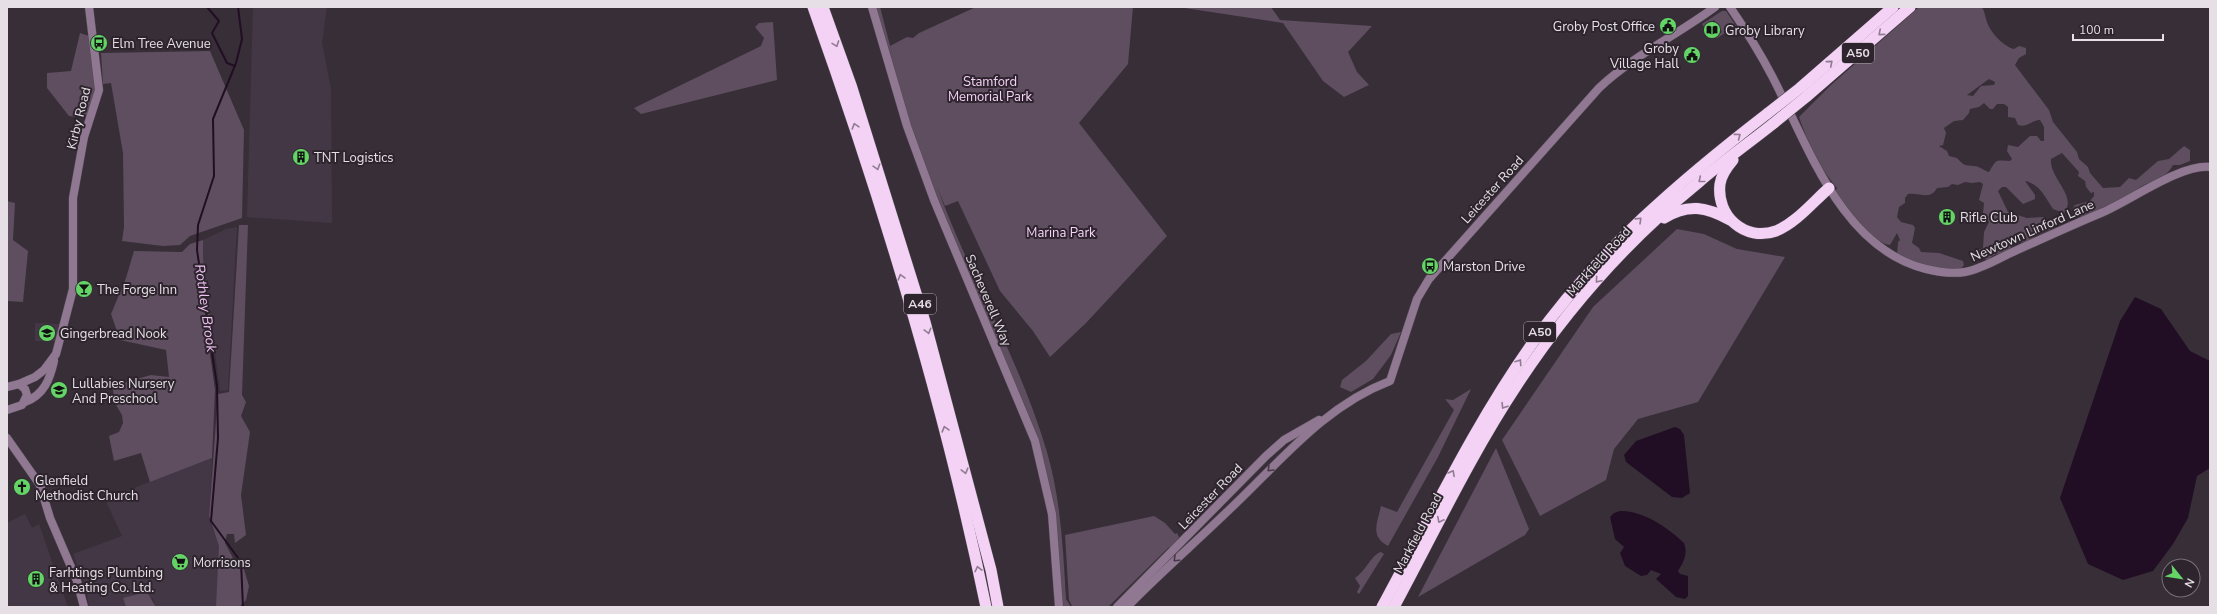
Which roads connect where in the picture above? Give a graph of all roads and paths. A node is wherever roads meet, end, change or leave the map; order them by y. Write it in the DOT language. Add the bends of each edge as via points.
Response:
graph roads {
  1 [pos="89,7"];
  2 [pos="813,7"];
  3 [pos="823,7"];
  4 [pos="872,7"];
  5 [pos="1714,7"];
  6 [pos="1730,7"];
  7 [pos="1894,7"];
  8 [pos="1910,7"];
  9 [pos="1803,93"];
  10 [pos="1771,118"];
  11 [pos="1742,147"];
  12 [pos="2210,167"];
  13 [pos="1829,188"];
  14 [pos="1732,221"];
  15 [pos="1644,231"];
  16 [pos="56,354"];
  17 [pos="51,374"];
  18 [pos="35,377"];
  19 [pos="19,384"];
  20 [pos="7,387"];
  21 [pos="25,402"];
  22 [pos="8,411"];
  23 [pos="1330,414"];
  24 [pos="1296,432"];
  25 [pos="7,438"];
  26 [pos="1301,439"];
  27 [pos="1284,440"];
  28 [pos="1290,449"];
  29 [pos="991,570"];
  30 [pos="84,607"];
  31 [pos="986,607"];
  32 [pos="998,607"];
  33 [pos="1003,607"];
  34 [pos="1059,607"];
  35 [pos="1117,607"];
  36 [pos="1126,607"];
  37 [pos="1382,607"];
  38 [pos="1394,607"];
  1 -- 16 [label="street, Kirby Road" via="99,90 84,137 73,198 73,289"];
  31 -- 2 [label="highway, A46, one-way" via="952,454 922,348 848,105"];
  3 -- 29 [label="highway, A46, one-way" via="851,85 925,322"];
  4 -- 34 [label="street, Sacheverell Way" via="907,126 934,200 1035,441 1052,514"];
  5 -- 23 [label="street, Leicester Road" via="1692,24 1617,71 1599,88 1429,279 1417,299 1390,381 1372,388"];
  6 -- 13 [label="street, Newtown Linford Lane" via="1773,77 1816,167"];
  9 -- 7 [label="highway, Markfield Road / A50, one-way"];
  8 -- 9 [label="highway, Markfield Road / A50, one-way"];
  9 -- 10 [label="highway, Markfield Road / A50, bridge"];
  10 -- 11 [label="highway, Markfield Road / A50"];
  37 -- 10 [label="highway, Markfield Road / A50, one-way" via="1469,443 1506,381 1550,319 1596,264 1655,206 1719,151"];
  11 -- 14 [label="highway" via="1720,182 1720,200"];
  11 -- 15 [label="highway, Markfield Road / A50, one-way" via="1698,182"];
  12 -- 13 [label="street, Newtown Linford Lane" via="2196,168 2176,175 2108,210 1974,270 1955,273 1918,267 1885,251 1851,217"];
  13 -- 14 [label="highway" via="1777,231 1753,234"];
  14 -- 15 [label="highway" via="1709,209 1690,208 1679,210"];
  15 -- 38 [label="highway, Markfield Road / A50, one-way" via="1581,299 1517,385 1475,456"];
  16 -- 17 [label="street, Kirby Road"];
  16 -- 18 [label="street" via="49,365"];
  17 -- 18 [label="street"];
  17 -- 21 [label="street, Kirby Road" via="40,393"];
  18 -- 19 [label="street"];
  19 -- 20 [label="street"];
  19 -- 21 [label="street" via="26,392"];
  21 -- 22 [label="street, Kirby Road"];
  23 -- 24 [label="street, Leicester Road"];
  23 -- 26 [label="street, Leicester Road"];
  24 -- 26 [label="street"];
  24 -- 27 [label="street, Leicester Road"];
  25 -- 30 [label="street" via="40,485"];
  26 -- 28 [label="street, Leicester Road"];
  27 -- 28 [label="street"];
  27 -- 35 [label="street, Leicester Road"];
  28 -- 36 [label="street, Leicester Road, one-way" via="1231,509"];
  29 -- 32 [label="highway, A46"];
  29 -- 33 [label="highway"];
}
